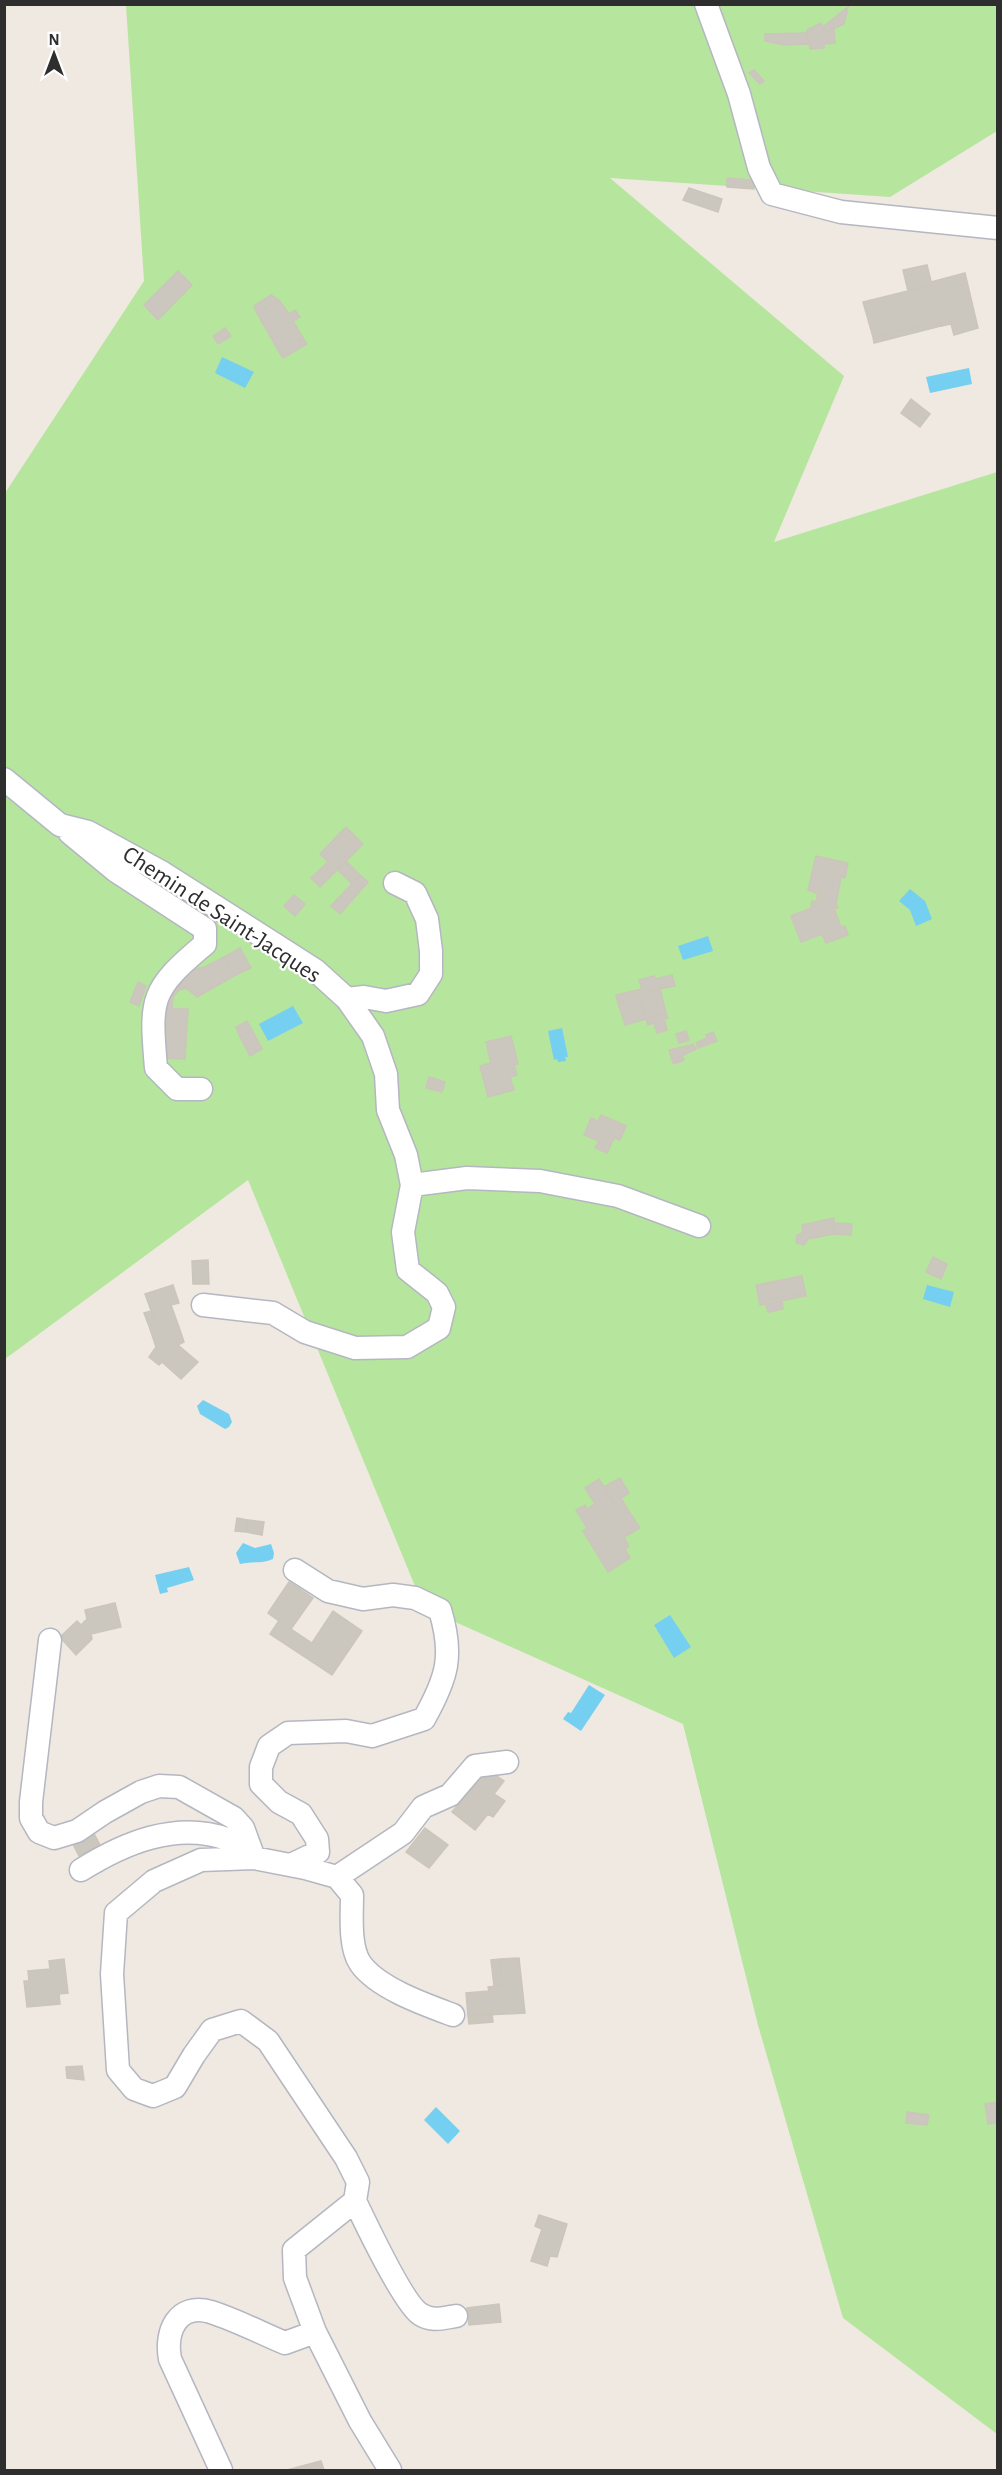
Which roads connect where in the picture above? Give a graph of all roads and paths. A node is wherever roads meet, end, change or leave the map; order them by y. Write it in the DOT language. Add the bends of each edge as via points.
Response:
graph roads {
  1 [pos="706,4"];
  2 [pos="998,228"];
  3 [pos="4,779"];
  4 [pos="60,825"];
  5 [pos="395,883"];
  6 [pos="347,999"];
  7 [pos="201,1089"];
  8 [pos="412,1185"];
  9 [pos="699,1226"];
  10 [pos="203,1305"];
  11 [pos="295,1570"];
  12 [pos="50,1640"];
  13 [pos="507,1762"];
  14 [pos="254,1858"];
  15 [pos="298,1866"];
  16 [pos="81,1870"];
  17 [pos="336,1877"];
  18 [pos="453,2014"];
  19 [pos="355,2201"];
  20 [pos="456,2316"];
  21 [pos="315,2332"];
  22 [pos="221,2470"];
  23 [pos="390,2470"];
  1 -- 2 [label="street" via="750,128 759,168 772,194 841,212"];
  3 -- 4 [label="street, Chemin de Saint-Jacques"];
  4 -- 6 [label="street, Chemin de Saint-Jacques" via="87,832 164,873 315,970"];
  4 -- 7 [label="street" via="116,871 205,929 205,944 160,987 153,1007 156,1068 177,1089"];
  5 -- 6 [label="street" via="415,893 427,919 430,974 418,994 386,1001"];
  6 -- 8 [label="street, Chemin de Saint-Jacques" via="373,1036 386,1074 388,1110 406,1155"];
  8 -- 9 [label="street" via="467,1178 540,1181 618,1196"];
  8 -- 10 [label="street, Chemin de Saint-Jacques" via="403,1232 408,1270 437,1293 444,1307 439,1328 407,1347 355,1348 305,1332 273,1313"];
  11 -- 15 [label="street" via="328,1591 363,1599 393,1595 415,1598 440,1610 448,1659 442,1686 424,1719 372,1736 346,1731 288,1733 268,1746 261,1767 261,1784 279,1802 301,1814 317,1839 318,1852"];
  12 -- 14 [label="street" via="31,1802 31,1818 39,1832 54,1838 77,1831 141,1792 159,1786 179,1787 234,1818 243,1828"];
  13 -- 17 [label="street" via="475,1766 450,1795 423,1807 403,1833"];
  14 -- 15 [label="street"];
  14 -- 16 [label="street" via="229,1840 207,1835 155,1835 127,1844"];
  14 -- 19 [label="street" via="201,1860 154,1881 116,1913 112,1974 118,2070 134,2089 153,2096 164,2092 175,2087 212,2030 241,2021 268,2041 346,2158 358,2182"];
  15 -- 17 [label="street"];
  17 -- 18 [label="street" via="352,1895 352,1935 360,1963 414,2001"];
  19 -- 20 [label="street" via="418,2313 432,2320"];
  19 -- 21 [label="street" via="294,2250 295,2278"];
  21 -- 22 [label="street" via="285,2343 209,2311 177,2318 167,2343 170,2360"];
  21 -- 23 [label="street"];
}
